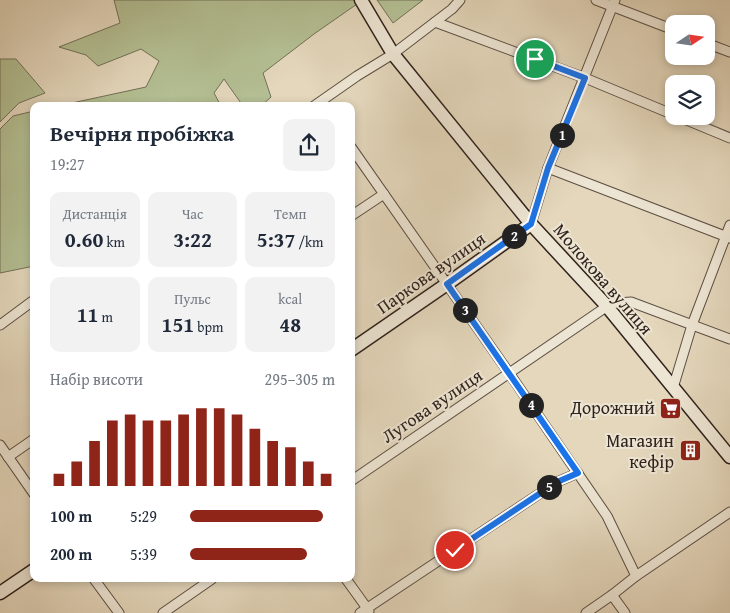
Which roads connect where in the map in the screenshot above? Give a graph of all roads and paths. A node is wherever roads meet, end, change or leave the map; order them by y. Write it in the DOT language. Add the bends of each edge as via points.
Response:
graph roads {
  1 [pos="361,0"];
  2 [pos="460,0"];
  3 [pos="596,0"];
  4 [pos="614,3"];
  5 [pos="435,22"];
  6 [pos="665,26"];
  7 [pos="715,46"];
  8 [pos="730,52"];
  9 [pos="393,54"];
  10 [pos="585,78"];
  11 [pos="323,102"];
  12 [pos="665,112"];
  13 [pos="698,125"];
  14 [pos="730,138"];
  15 [pos="355,153"];
  16 [pos="548,168"];
  17 [pos="384,194"];
  18 [pos="355,213"];
  19 [pos="531,224"];
  20 [pos="730,224"];
  21 [pos="728,237"];
  22 [pos="447,284"];
  23 [pos="30,303"];
  24 [pos="606,306"];
  25 [pos="0,324"];
  26 [pos="692,325"];
  27 [pos="730,339"];
  28 [pos="355,347"];
  29 [pos="509,373"];
  30 [pos="673,388"];
  31 [pos="30,442"];
  32 [pos="0,445"];
  33 [pos="8,457"];
  34 [pos="730,457"];
  35 [pos="578,473"];
  36 [pos="355,478"];
  37 [pos="30,488"];
  38 [pos="730,512"];
  39 [pos="30,573"];
  40 [pos="636,576"];
  41 [pos="96,582"];
  42 [pos="208,582"];
  43 [pos="348,582"];
  44 [pos="0,593"];
  45 [pos="612,595"];
  46 [pos="366,611"];
  47 [pos="118,613"];
  48 [pos="163,613"];
  49 [pos="586,613"];
  50 [pos="625,613"];
  1 -- 9 [label="street, Молокова вулиця"];
  2 -- 5 [label="street"];
  3 -- 4 [label="street"];
  4 -- 6 [label="street"];
  4 -- 10 [label="street"];
  5 -- 9 [label="street"];
  5 -- 10 [label="street"];
  7 -- 8 [label="street"];
  9 -- 11 [label="street"];
  9 -- 19 [label="street, Молокова вулиця"];
  10 -- 12 [label="street"];
  10 -- 16 [label="street"];
  13 -- 14 [label="street"];
  15 -- 17 [label="street"];
  16 -- 19 [label="street"];
  16 -- 21 [label="street"];
  17 -- 18 [label="street"];
  17 -- 22 [label="street"];
  19 -- 22 [label="street, Паркова вулиця"];
  19 -- 24 [label="street, Молокова вулиця"];
  20 -- 21 [label="street"];
  21 -- 26 [label="street"];
  22 -- 28 [label="street, Паркова вулиця"];
  22 -- 29 [label="street"];
  23 -- 25 [label="street"];
  24 -- 26 [label="street" via="631,302"];
  24 -- 29 [label="street, Лугова вулиця"];
  24 -- 30 [label="street, Молокова вулиця"];
  26 -- 27 [label="street"];
  26 -- 30 [label="street"];
  29 -- 35 [label="street"];
  29 -- 36 [label="street, Лугова вулиця"];
  30 -- 34 [label="street, Молокова вулиця"];
  31 -- 33 [label="street"];
  32 -- 33 [label="street"];
  33 -- 37 [label="street"];
  35 -- 40 [label="street" via="607,516"];
  35 -- 46 [label="street" via="557,482"];
  38 -- 40 [label="street"];
  39 -- 44 [label="street"];
  40 -- 45 [label="street"];
  41 -- 47 [label="street"];
  42 -- 48 [label="street"];
  43 -- 46 [label="street"];
  45 -- 49 [label="street"];
  45 -- 50 [label="street"];
}
